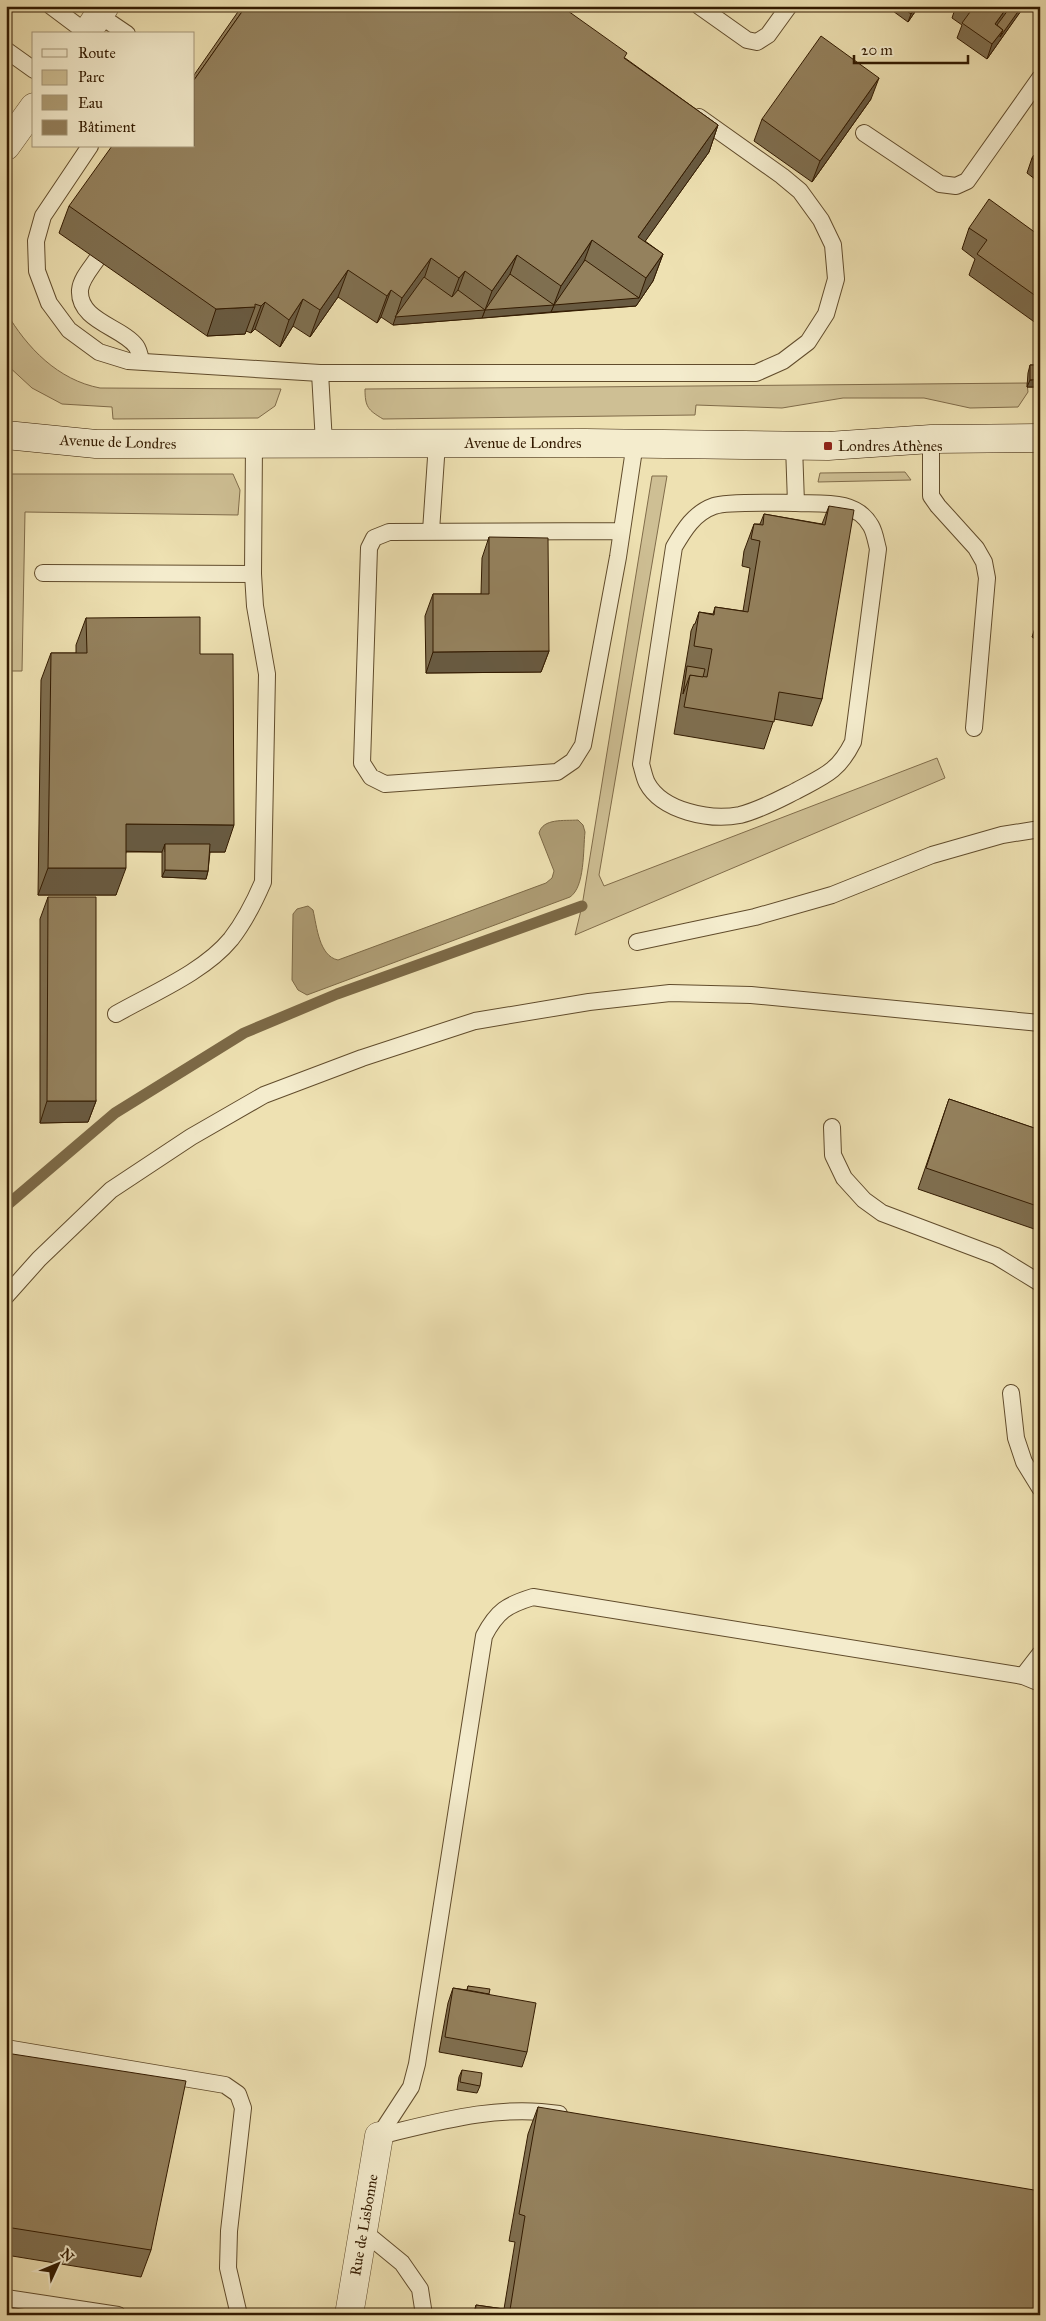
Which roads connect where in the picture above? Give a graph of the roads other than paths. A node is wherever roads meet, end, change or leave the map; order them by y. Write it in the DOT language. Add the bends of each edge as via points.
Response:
graph roads {
  1 [pos="51,6"];
  2 [pos="699,6"];
  3 [pos="789,6"];
  4 [pos="94,22"];
  5 [pos="122,32"];
  6 [pos="6,50"];
  7 [pos="32,69"];
  8 [pos="1040,78"];
  9 [pos="685,108"];
  10 [pos="32,111"];
  11 [pos="864,133"];
  12 [pos="6,146"];
  13 [pos="85,148"];
  14 [pos="97,259"];
  15 [pos="141,361"];
  16 [pos="320,373"];
  17 [pos="6,435"];
  18 [pos="1040,438"];
  19 [pos="931,439"];
  20 [pos="324,443"];
  21 [pos="437,443"];
  22 [pos="635,443"];
  23 [pos="254,444"];
  24 [pos="794,446"];
  25 [pos="796,503"];
  26 [pos="431,531"];
  27 [pos="622,531"];
  28 [pos="43,573"];
  29 [pos="253,574"];
  30 [pos="974,728"];
  31 [pos="1040,829"];
  32 [pos="637,942"];
  33 [pos="116,1014"];
  34 [pos="1040,1023"];
  35 [pos="832,1128"];
  36 [pos="1040,1283"];
  37 [pos="6,1296"];
  38 [pos="1011,1393"];
  39 [pos="1040,1488"];
  40 [pos="1040,1654"];
  41 [pos="1023,1676"];
  42 [pos="1040,1684"];
  43 [pos="6,2048"];
  44 [pos="575,2117"];
  45 [pos="379,2136"];
  46 [pos="363,2231"];
  47 [pos="6,2298"];
  48 [pos="118,2315"];
  49 [pos="239,2315"];
  50 [pos="348,2315"];
  51 [pos="424,2315"];
  1 -- 4 [label="lane"];
  2 -- 3 [label="lane" via="747,40 756,42 768,35"];
  4 -- 5 [label="lane"];
  6 -- 7 [label="lane"];
  8 -- 11 [label="lane" via="967,181 956,186 940,184"];
  9 -- 16 [label="lane" via="800,191 821,220 833,245 836,279 826,314 808,342 783,362 756,373"];
  10 -- 12 [label="street"];
  13 -- 15 [label="lane" via="43,216 36,240 37,271 49,303 69,330 99,352 128,361"];
  14 -- 15 [label="lane" via="80,290 82,304 93,316 128,338 138,348"];
  15 -- 16 [label="lane"];
  16 -- 20 [label="lane"];
  17 -- 23 [label="street, Avenue de Londres" via="96,444"];
  18 -- 19 [label="street, Avenue de Londres"];
  19 -- 24 [label="street, Avenue de Londres"];
  19 -- 30 [label="lane" via="931,496 976,548 984,562 987,578"];
  20 -- 21 [label="street, Avenue de Londres"];
  20 -- 23 [label="street, Avenue de Londres"];
  21 -- 22 [label="street, Avenue de Londres"];
  21 -- 26 [label="lane"];
  22 -- 24 [label="street, Avenue de Londres"];
  22 -- 27 [label="lane"];
  23 -- 29 [label="lane"];
  24 -- 25 [label="lane"];
  25 -- 25 [label="lane" via="715,505 701,512 686,526 674,547 641,764 647,783 661,799 685,811 713,816 738,815 765,807 826,774 843,761 853,742 878,549 871,526 858,512 843,504"];
  26 -- 27 [label="lane"];
  26 -- 27 [label="lane" via="388,532 374,538 369,548 362,763 371,777 385,784 557,772 573,761 583,745"];
  28 -- 29 [label="lane"];
  29 -- 33 [label="lane" via="267,674 263,882 250,912 230,940 205,964"];
  31 -- 32 [label="lane" via="1002,835 932,854 832,895 756,918"];
  34 -- 37 [label="lane" via="751,995 670,992 475,1021 264,1095 191,1137 111,1190 38,1259"];
  35 -- 36 [label="lane" via="833,1156 844,1178 864,1200 882,1213 996,1256"];
  38 -- 39 [label="lane" via="1016,1438 1024,1462"];
  40 -- 41 [label="lane"];
  41 -- 42 [label="lane"];
  41 -- 45 [label="lane" via="533,1597 510,1604 493,1618 484,1636 417,2064 411,2087"];
  43 -- 49 [label="lane" via="225,2085 238,2094 243,2108 228,2268"];
  44 -- 45 [label="lane" via="537,2110 504,2111 444,2120"];
  45 -- 46 [label="street, Rue de Lisbonne"];
  46 -- 50 [label="street, Rue de Lisbonne"];
  46 -- 51 [label="lane" via="402,2263 420,2289"];
  47 -- 48 [label="lane"];
}
